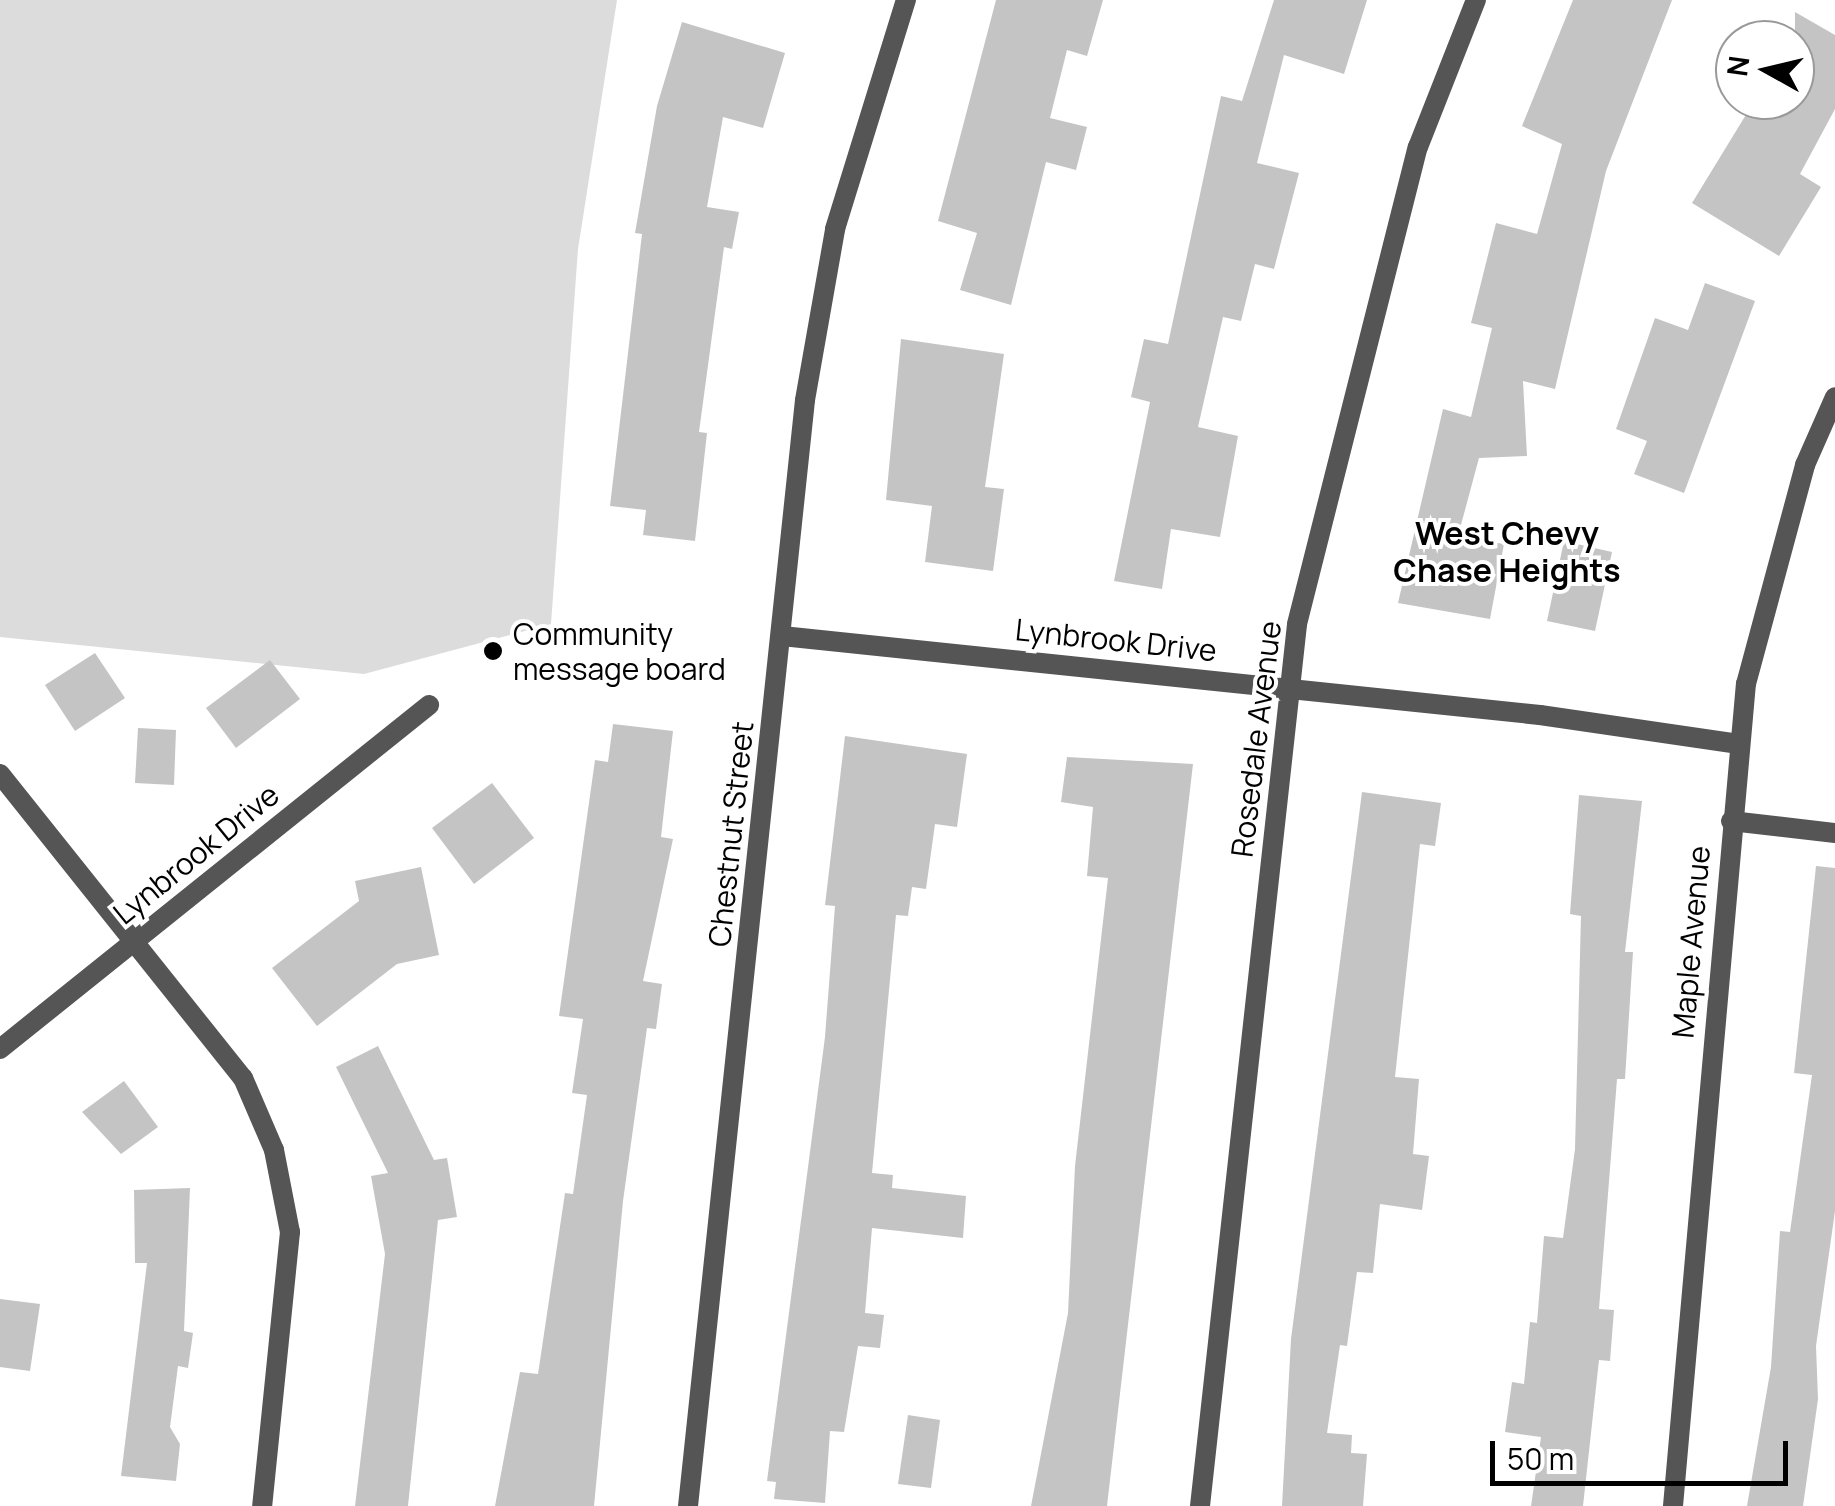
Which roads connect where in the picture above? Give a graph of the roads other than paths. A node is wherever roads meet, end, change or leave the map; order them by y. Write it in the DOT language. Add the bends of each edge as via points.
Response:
graph roads {
  1 [pos="906,0"];
  2 [pos="1476,0"];
  3 [pos="1835,398"];
  4 [pos="782,636"];
  5 [pos="1290,691"];
  6 [pos="428,705"];
  7 [pos="1740,744"];
  8 [pos="0,774"];
  9 [pos="1731,821"];
  10 [pos="1835,833"];
  11 [pos="137,940"];
  12 [pos="0,1050"];
  13 [pos="262,1506"];
  14 [pos="688,1506"];
  15 [pos="1200,1506"];
  16 [pos="1674,1506"];
  1 -- 4 [label="street, Chestnut Street" via="835,229 805,400"];
  2 -- 5 [label="street, Rosedale Avenue" via="1418,147 1297,624"];
  3 -- 7 [label="street, Maple Avenue" via="1805,465 1746,684"];
  4 -- 5 [label="street, Lynbrook Drive"];
  4 -- 14 [label="street, Chestnut Street"];
  5 -- 7 [label="street, Lynbrook Drive"];
  5 -- 15 [label="street, Rosedale Avenue"];
  6 -- 11 [label="street, Lynbrook Drive"];
  7 -- 9 [label="street, Maple Avenue"];
  8 -- 11 [label="street"];
  9 -- 10 [label="street"];
  9 -- 16 [label="street, Maple Avenue"];
  11 -- 12 [label="street, Lynbrook Drive"];
  11 -- 13 [label="street" via="243,1078 274,1150 290,1232"];
}
